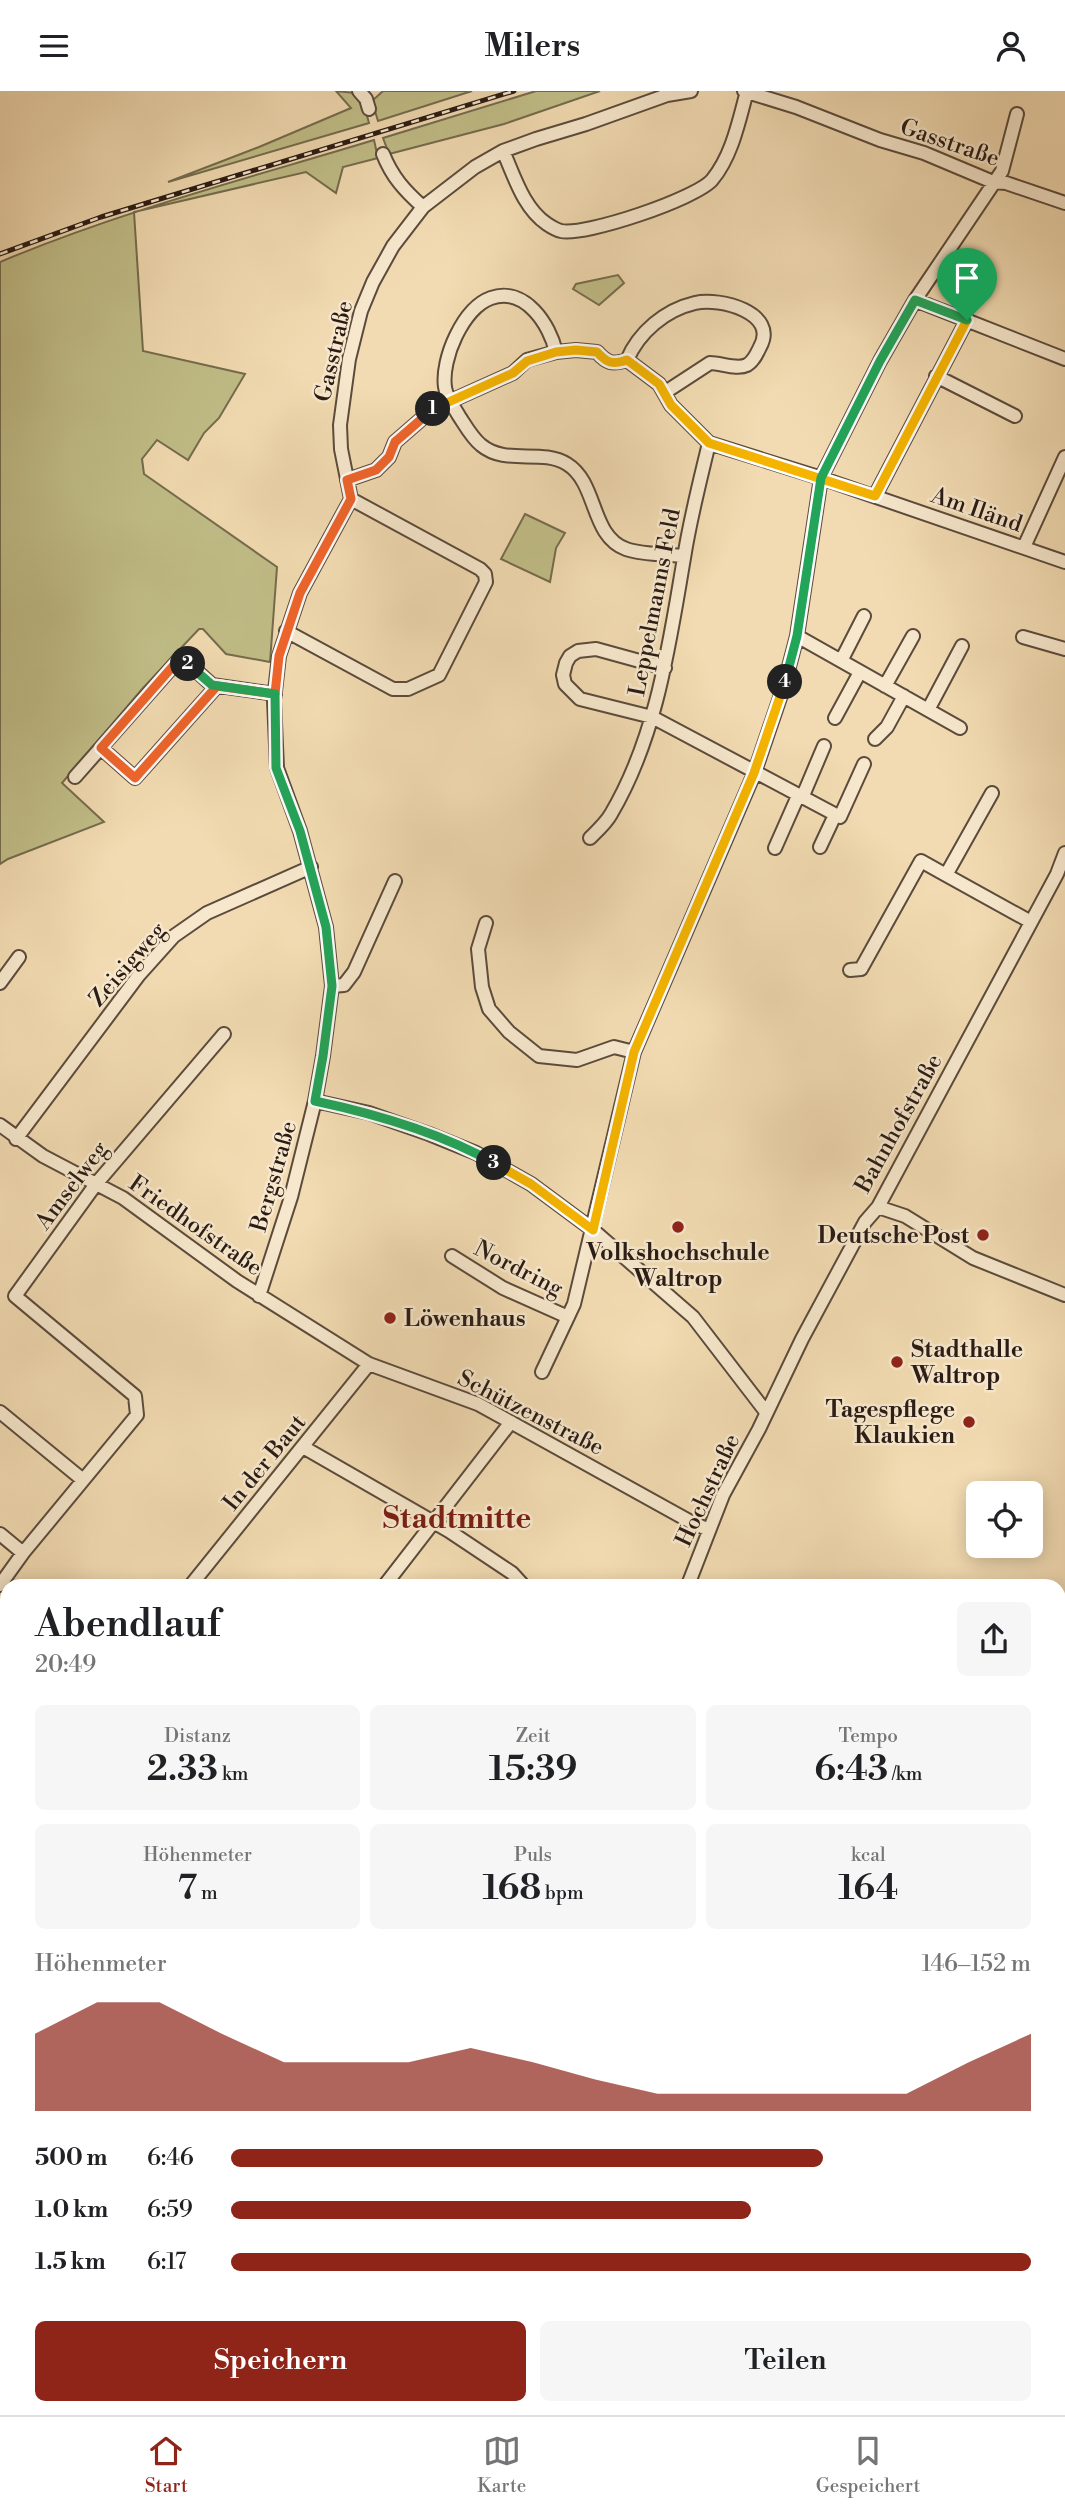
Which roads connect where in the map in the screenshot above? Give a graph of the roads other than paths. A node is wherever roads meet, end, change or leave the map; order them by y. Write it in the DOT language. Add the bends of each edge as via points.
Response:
graph roads {
  1 [pos="359,91"];
  2 [pos="691,91"];
  3 [pos="745,91"];
  4 [pos="369,109"];
  5 [pos="1017,114"];
  6 [pos="503,151"];
  7 [pos="383,154"];
  8 [pos="993,182"];
  9 [pos="1065,203"];
  10 [pos="424,207"];
  11 [pos="915,300"];
  12 [pos="967,320"];
  13 [pos="556,352"];
  14 [pos="1065,359"];
  15 [pos="627,360"];
  16 [pos="936,376"];
  17 [pos="664,393"];
  18 [pos="450,401"];
  19 [pos="1014,416"];
  20 [pos="709,443"];
  21 [pos="1065,457"];
  22 [pos="821,478"];
  23 [pos="347,480"];
  24 [pos="875,496"];
  25 [pos="351,499"];
  26 [pos="1024,547"];
  27 [pos="684,556"];
  28 [pos="1065,562"];
  29 [pos="864,616"];
  30 [pos="286,631"];
  31 [pos="797,636"];
  32 [pos="913,636"];
  33 [pos="1023,637"];
  34 [pos="962,646"];
  35 [pos="1065,649"];
  36 [pos="841,661"];
  37 [pos="666,668"];
  38 [pos="860,672"];
  39 [pos="217,686"];
  40 [pos="885,686"];
  41 [pos="275,694"];
  42 [pos="904,697"];
  43 [pos="928,710"];
  44 [pos="652,717"];
  45 [pos="835,717"];
  46 [pos="960,728"];
  47 [pos="875,739"];
  48 [pos="824,745"];
  49 [pos="101,748"];
  50 [pos="864,764"];
  51 [pos="754,773"];
  52 [pos="75,777"];
  53 [pos="992,793"];
  54 [pos="800,797"];
  55 [pos="835,815"];
  56 [pos="590,838"];
  57 [pos="820,847"];
  58 [pos="775,848"];
  59 [pos="1065,853"];
  60 [pos="311,867"];
  61 [pos="946,875"];
  62 [pos="396,881"];
  63 [pos="1031,922"];
  64 [pos="486,923"];
  65 [pos="19,957"];
  66 [pos="850,970"];
  67 [pos="0,983"];
  68 [pos="332,986"];
  69 [pos="224,1034"];
  70 [pos="634,1052"];
  71 [pos="315,1101"];
  72 [pos="0,1125"];
  73 [pos="16,1139"];
  74 [pos="96,1184"];
  75 [pos="877,1207"];
  76 [pos="593,1230"];
  77 [pos="452,1256"];
  78 [pos="1065,1295"];
  79 [pos="259,1296"];
  80 [pos="568,1317"];
  81 [pos="369,1364"];
  82 [pos="542,1372"];
  83 [pos="0,1412"];
  84 [pos="766,1412"];
  85 [pos="511,1422"];
  86 [pos="303,1447"];
  87 [pos="83,1480"];
  88 [pos="434,1525"];
  89 [pos="709,1529"];
  90 [pos="0,1534"];
  91 [pos="23,1553"];
  92 [pos="7,1579"];
  93 [pos="196,1579"];
  94 [pos="390,1579"];
  95 [pos="518,1579"];
  96 [pos="690,1579"];
  1 -- 4 [label="street"];
  2 -- 6 [label="street, Gasstraße"];
  3 -- 6 [label="street" via="722,166 709,183 688,197 597,227 562,231 545,223 526,202"];
  3 -- 8 [label="street, Gasstraße" via="925,153"];
  5 -- 8 [label="street, Nordring" via="1002,171"];
  6 -- 10 [label="street, Gasstraße"];
  7 -- 10 [label="street" via="391,173"];
  8 -- 9 [label="street, Gasstraße"];
  8 -- 11 [label="street, Nordring"];
  10 -- 23 [label="street, Gasstraße" via="393,246 361,311 341,413"];
  11 -- 12 [label="street"];
  11 -- 22 [label="street, Nordring"];
  12 -- 14 [label="street"];
  12 -- 16 [label="street"];
  13 -- 15 [label="street" via="597,352 614,364"];
  13 -- 18 [label="street" via="527,361 513,373"];
  13 -- 18 [label="street" via="539,314 505,296 491,298 463,323 446,359 444,389"];
  15 -- 17 [label="street"];
  15 -- 17 [label="street" via="632,347 661,318 696,303 731,304 763,326 765,340 748,365 710,363"];
  16 -- 19 [label="street"];
  16 -- 24 [label="street"];
  17 -- 20 [label="street"];
  18 -- 23 [label="street" via="433,409 395,442 376,470"];
  18 -- 27 [label="street" via="478,444 490,452 546,457 568,465 587,486 610,538 625,549"];
  20 -- 22 [label="street, Am Iländ"];
  20 -- 27 [label="street, Leppelmanns Feld"];
  21 -- 26 [label="street"];
  22 -- 24 [label="street, Am Iländ"];
  22 -- 31 [label="street, Nordring"];
  23 -- 25 [label="street, Gasstraße"];
  24 -- 26 [label="street, Am Iländ"];
  25 -- 30 [label="street, Bergstraße" via="300,593"];
  25 -- 30 [label="street" via="480,569 486,582 439,675 408,689 393,688"];
  26 -- 28 [label="street, Am Iländ"];
  27 -- 37 [label="street, Leppelmanns Feld"];
  29 -- 36 [label="street"];
  30 -- 41 [label="street, Bergstraße"];
  31 -- 36 [label="street"];
  31 -- 51 [label="street, Nordring"];
  32 -- 40 [label="street"];
  33 -- 35 [label="street"];
  34 -- 43 [label="street"];
  36 -- 38 [label="street"];
  37 -- 44 [label="street, Leppelmanns Feld"];
  37 -- 44 [label="street" via="596,649 578,651 566,663 565,684 580,699"];
  38 -- 40 [label="street"];
  38 -- 45 [label="street"];
  39 -- 41 [label="street"];
  39 -- 49 [label="street" via="181,657"];
  39 -- 49 [label="street" via="135,778"];
  40 -- 42 [label="street"];
  41 -- 60 [label="street, Bergstraße" via="276,768"];
  42 -- 43 [label="street"];
  42 -- 47 [label="street"];
  43 -- 46 [label="street"];
  44 -- 51 [label="street"];
  44 -- 56 [label="street, Leppelmanns Feld" via="610,817"];
  48 -- 54 [label="street"];
  49 -- 52 [label="street"];
  50 -- 55 [label="street" via="840,817"];
  51 -- 54 [label="street"];
  51 -- 70 [label="street, Nordring"];
  53 -- 61 [label="street"];
  54 -- 55 [label="street"];
  54 -- 58 [label="street"];
  55 -- 57 [label="street"];
  59 -- 63 [label="street, Bahnhofstraße"];
  60 -- 68 [label="street, Bergstraße" via="326,927"];
  60 -- 73 [label="street, Zeisigweg" via="207,913 174,936 139,975"];
  61 -- 63 [label="street"];
  61 -- 66 [label="street" via="921,861 861,969"];
  62 -- 68 [label="street" via="354,972 344,985"];
  63 -- 75 [label="street, Bahnhofstraße"];
  64 -- 70 [label="street" via="478,949 482,987 489,1009 509,1032 539,1056 578,1060 614,1047"];
  65 -- 67 [label="street"];
  68 -- 71 [label="street, Bergstraße"];
  69 -- 74 [label="street, Amselweg"];
  70 -- 76 [label="street, Nordring"];
  71 -- 76 [label="street" via="369,1113 476,1153 531,1184"];
  71 -- 79 [label="street, Bergstraße"];
  72 -- 73 [label="street, Friedhofstraße"];
  73 -- 74 [label="street, Friedhofstraße"];
  74 -- 79 [label="street, Friedhofstraße" via="123,1198"];
  74 -- 87 [label="street, Amselweg" via="15,1296 135,1396 137,1415"];
  75 -- 78 [label="street" via="905,1216 974,1258"];
  75 -- 84 [label="street, Bahnhofstraße" via="864,1222"];
  76 -- 80 [label="street, Nordring"];
  76 -- 84 [label="street" via="693,1317"];
  77 -- 80 [label="street, Nordring" via="503,1288"];
  79 -- 81 [label="street, Schützenstraße"];
  80 -- 82 [label="street, Nordring"];
  81 -- 85 [label="street, Schützenstraße" via="478,1404"];
  81 -- 86 [label="street, In der Baut"];
  83 -- 87 [label="street"];
  84 -- 89 [label="street, Hochstraße"];
  85 -- 88 [label="street"];
  85 -- 89 [label="street, Schützenstraße"];
  86 -- 88 [label="street"];
  86 -- 93 [label="street, In der Baut"];
  87 -- 91 [label="street"];
  88 -- 94 [label="street"];
  88 -- 95 [label="street"];
  89 -- 96 [label="street, Hochstraße"];
  90 -- 91 [label="street"];
  91 -- 92 [label="street"];
}
